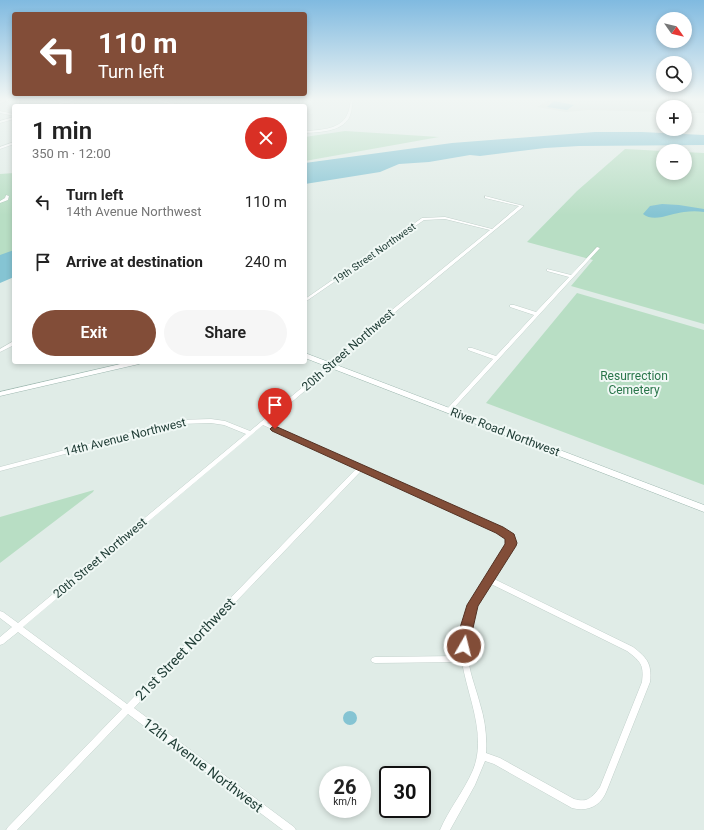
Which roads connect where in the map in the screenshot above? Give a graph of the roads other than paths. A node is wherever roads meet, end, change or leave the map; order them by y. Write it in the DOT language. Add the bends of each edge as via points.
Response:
graph roads {
  1 [pos="0,143"];
  2 [pos="12,144"];
  3 [pos="8,145"];
  4 [pos="12,146"];
  5 [pos="0,148"];
  6 [pos="7,196"];
  7 [pos="486,197"];
  8 [pos="0,202"];
  9 [pos="493,230"];
  10 [pos="598,248"];
  11 [pos="548,270"];
  12 [pos="571,276"];
  13 [pos="307,300"];
  14 [pos="512,306"];
  15 [pos="537,314"];
  16 [pos="12,344"];
  17 [pos="470,349"];
  18 [pos="0,351"];
  19 [pos="307,356"];
  20 [pos="496,358"];
  21 [pos="130,364"];
  22 [pos="330,365"];
  23 [pos="0,394"];
  24 [pos="449,410"];
  25 [pos="262,423"];
  26 [pos="250,433"];
  27 [pos="360,468"];
  28 [pos="0,469"];
  29 [pos="704,510"];
  30 [pos="488,579"];
  31 [pos="0,614"];
  32 [pos="17,628"];
  33 [pos="0,642"];
  34 [pos="464,659"];
  35 [pos="375,660"];
  36 [pos="128,708"];
  37 [pos="481,756"];
  38 [pos="11,830"];
  39 [pos="291,830"];
  40 [pos="445,830"];
  1 -- 3 [label="street"];
  2 -- 3 [label="street"];
  3 -- 4 [label="street"];
  3 -- 5 [label="street"];
  6 -- 8 [label="street" via="7,199"];
  7 -- 9 [label="street, 20th Street Northwest" via="522,206"];
  9 -- 13 [label="street, 19th Street Northwest" via="444,218 423,219"];
  9 -- 22 [label="street, 20th Street Northwest"];
  10 -- 12 [label="street"];
  11 -- 12 [label="street"];
  12 -- 15 [label="street"];
  14 -- 15 [label="street"];
  15 -- 20 [label="street"];
  16 -- 18 [label="street"];
  17 -- 20 [label="street"];
  19 -- 22 [label="street, River Road Northwest"];
  20 -- 24 [label="street"];
  21 -- 23 [label="street"];
  22 -- 24 [label="street, River Road Northwest"];
  22 -- 25 [label="street, 20th Street Northwest"];
  24 -- 29 [label="street, River Road Northwest"];
  25 -- 26 [label="street, 20th Street Northwest"];
  25 -- 27 [label="street"];
  26 -- 28 [label="street, 14th Avenue Northwest" via="225,423 179,422"];
  26 -- 32 [label="street, 20th Street Northwest"];
  27 -- 30 [label="street" via="510,537 510,546"];
  27 -- 36 [label="street, 21st Street Northwest"];
  30 -- 34 [label="street" via="468,617"];
  30 -- 37 [label="street" via="630,649 645,663 647,672 644,690 603,790 590,804 580,806 572,803 497,761"];
  31 -- 32 [label="street, 12th Avenue Northwest"];
  32 -- 33 [label="street, 20th Street Northwest"];
  32 -- 36 [label="street, 12th Avenue Northwest"];
  34 -- 35 [label="street"];
  34 -- 37 [label="street" via="483,732"];
  36 -- 38 [label="street, 21st Street Northwest"];
  36 -- 39 [label="street, 12th Avenue Northwest"];
  37 -- 40 [label="street" via="476,772"];
}
